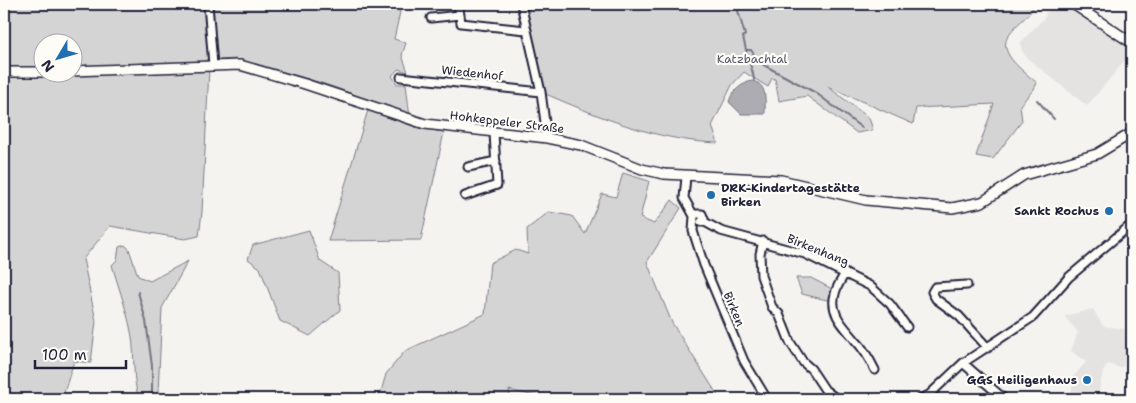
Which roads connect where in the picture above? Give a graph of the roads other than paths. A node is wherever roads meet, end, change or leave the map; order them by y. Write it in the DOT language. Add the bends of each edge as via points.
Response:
graph roads {
  1 [pos="208,4"];
  2 [pos="458,4"];
  3 [pos="521,4"];
  4 [pos="1073,4"];
  5 [pos="460,15"];
  6 [pos="431,18"];
  7 [pos="526,30"];
  8 [pos="1132,43"];
  9 [pos="213,65"];
  10 [pos="82,71"];
  11 [pos="4,72"];
  12 [pos="32,72"];
  13 [pos="401,77"];
  14 [pos="541,92"];
  15 [pos="494,133"];
  16 [pos="1132,133"];
  17 [pos="547,138"];
  18 [pos="496,161"];
  19 [pos="468,167"];
  20 [pos="686,177"];
  21 [pos="465,196"];
  22 [pos="693,214"];
  23 [pos="704,221"];
  24 [pos="695,222"];
  25 [pos="1132,224"];
  26 [pos="763,241"];
  27 [pos="845,273"];
  28 [pos="967,285"];
  29 [pos="907,327"];
  30 [pos="988,348"];
  31 [pos="963,363"];
  32 [pos="875,370"];
  33 [pos="930,397"];
  34 [pos="767,399"];
  35 [pos="837,399"];
  36 [pos="920,399"];
  37 [pos="1004,399"];
  1 -- 9 [label="street"];
  2 -- 5 [label="street"];
  3 -- 7 [label="street"];
  4 -- 8 [label="street"];
  5 -- 6 [label="street"];
  5 -- 7 [label="street" via="461,23"];
  7 -- 14 [label="street"];
  9 -- 10 [label="street, Hohkeppeler Straße"];
  9 -- 15 [label="street, Hohkeppeler Straße" via="240,65 260,70 425,124"];
  11 -- 12 [label="street"];
  13 -- 14 [label="street, Wiedenhof"];
  14 -- 17 [label="street"];
  15 -- 17 [label="street, Hohkeppeler Straße"];
  15 -- 18 [label="street"];
  16 -- 20 [label="street, Hohkeppeler Straße" via="1097,154 1024,175 989,199 964,207 866,200 781,180"];
  17 -- 20 [label="street, Hohkeppeler Straße" via="581,145 642,169"];
  18 -- 19 [label="street"];
  18 -- 21 [label="street" via="497,185"];
  20 -- 22 [label="street, Birken" via="684,198"];
  22 -- 23 [label="street" via="701,213"];
  22 -- 24 [label="street, Birken"];
  23 -- 24 [label="street"];
  23 -- 26 [label="street, Birkenhang" via="721,231"];
  24 -- 34 [label="street, Birken" via="693,231 704,265 744,361"];
  25 -- 30 [label="street" via="1069,277 1033,317"];
  26 -- 27 [label="street, Birkenhang" via="805,254"];
  26 -- 35 [label="street" via="761,276 772,308 779,314 790,342 803,362 825,390"];
  27 -- 29 [label="street, Birkenhang" via="881,294"];
  27 -- 32 [label="street" via="835,293 837,317"];
  28 -- 30 [label="street" via="935,287 932,292"];
  30 -- 31 [label="street"];
  31 -- 33 [label="street"];
  31 -- 37 [label="street"];
  33 -- 36 [label="street"];
}
